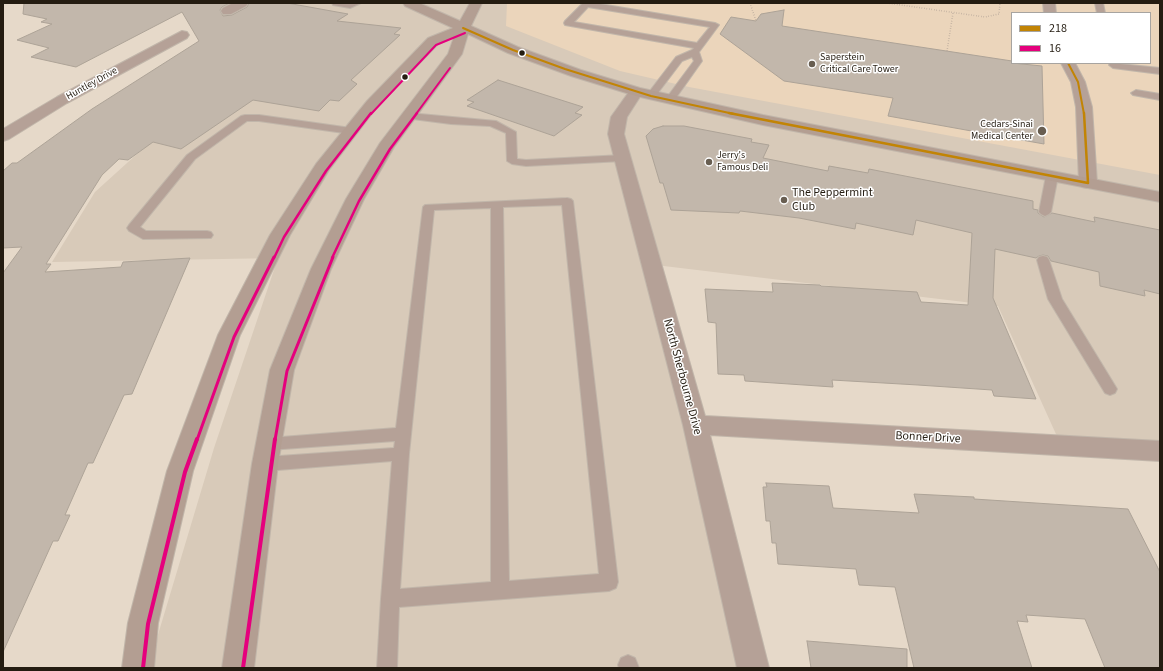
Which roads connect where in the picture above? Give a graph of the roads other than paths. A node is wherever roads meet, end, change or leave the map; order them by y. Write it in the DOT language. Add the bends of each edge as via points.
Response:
graph roads {
  1 [pos="242,3"];
  2 [pos="336,3"];
  3 [pos="356,3"];
  4 [pos="409,3"];
  5 [pos="476,3"];
  6 [pos="227,11"];
  7 [pos="463,28"];
  8 [pos="182,35"];
  9 [pos="697,49"];
  10 [pos="1069,64"];
  11 [pos="1113,64"];
  12 [pos="1160,72"];
  13 [pos="1136,93"];
  14 [pos="643,94"];
  15 [pos="1160,97"];
  16 [pos="670,100"];
  17 [pos="409,116"];
  18 [pos="351,132"];
  19 [pos="3,136"];
  20 [pos="623,158"];
  21 [pos="1052,176"];
  22 [pos="1088,183"];
  23 [pos="1160,197"];
  24 [pos="497,205"];
  25 [pos="1045,212"];
  26 [pos="207,235"];
  27 [pos="1043,260"];
  28 [pos="1110,389"];
  29 [pos="695,425"];
  30 [pos="403,434"];
  31 [pos="1160,451"];
  32 [pos="267,454"];
  33 [pos="401,454"];
  34 [pos="500,590"];
  35 [pos="390,599"];
  36 [pos="138,668"];
  37 [pos="238,668"];
  38 [pos="387,668"];
  39 [pos="752,668"];
  1 -- 6 [label="street"];
  2 -- 3 [label="lane" via="350,6"];
  4 -- 7 [label="main road"];
  5 -- 7 [label="main road"];
  7 -- 14 [label="main road" via="576,74"];
  7 -- 17 [label="main road" via="455,54"];
  7 -- 18 [label="main road" via="433,41 372,104"];
  8 -- 19 [label="street, Huntley Drive" via="62,100"];
  9 -- 9 [label="lane" via="715,25 586,4 568,23"];
  9 -- 14 [label="lane" via="679,58"];
  9 -- 16 [label="lane" via="698,61"];
  10 -- 22 [label="street" via="1078,82 1084,107"];
  11 -- 12 [label="lane"];
  13 -- 15 [label="lane"];
  14 -- 16 [label="main road"];
  14 -- 20 [label="street, North Sherbourne Drive" via="619,117 616,134"];
  16 -- 21 [label="main road"];
  17 -- 20 [label="lane" via="492,123 511,132 512,161 526,163"];
  17 -- 32 [label="main road" via="386,146 355,199 321,269 282,370"];
  18 -- 26 [label="lane" via="245,118 191,157 133,228 143,235"];
  18 -- 36 [label="main road" via="322,168 280,235 229,335 180,471 143,624"];
  20 -- 29 [label="street, North Sherbourne Drive"];
  21 -- 22 [label="main road"];
  21 -- 25 [label="lane"];
  22 -- 23 [label="main road"];
  24 -- 30 [label="lane" via="429,207"];
  24 -- 34 [label="lane"];
  24 -- 34 [label="lane" via="567,201 609,582"];
  27 -- 28 [label="lane" via="1056,299"];
  29 -- 31 [label="street, Bonner Drive"];
  29 -- 39 [label="street, North Sherbourne Drive"];
  30 -- 32 [label="lane"];
  30 -- 33 [label="lane"];
  32 -- 33 [label="lane"];
  32 -- 37 [label="main road"];
  33 -- 35 [label="lane"];
  34 -- 35 [label="lane"];
  35 -- 38 [label="lane"];
}
